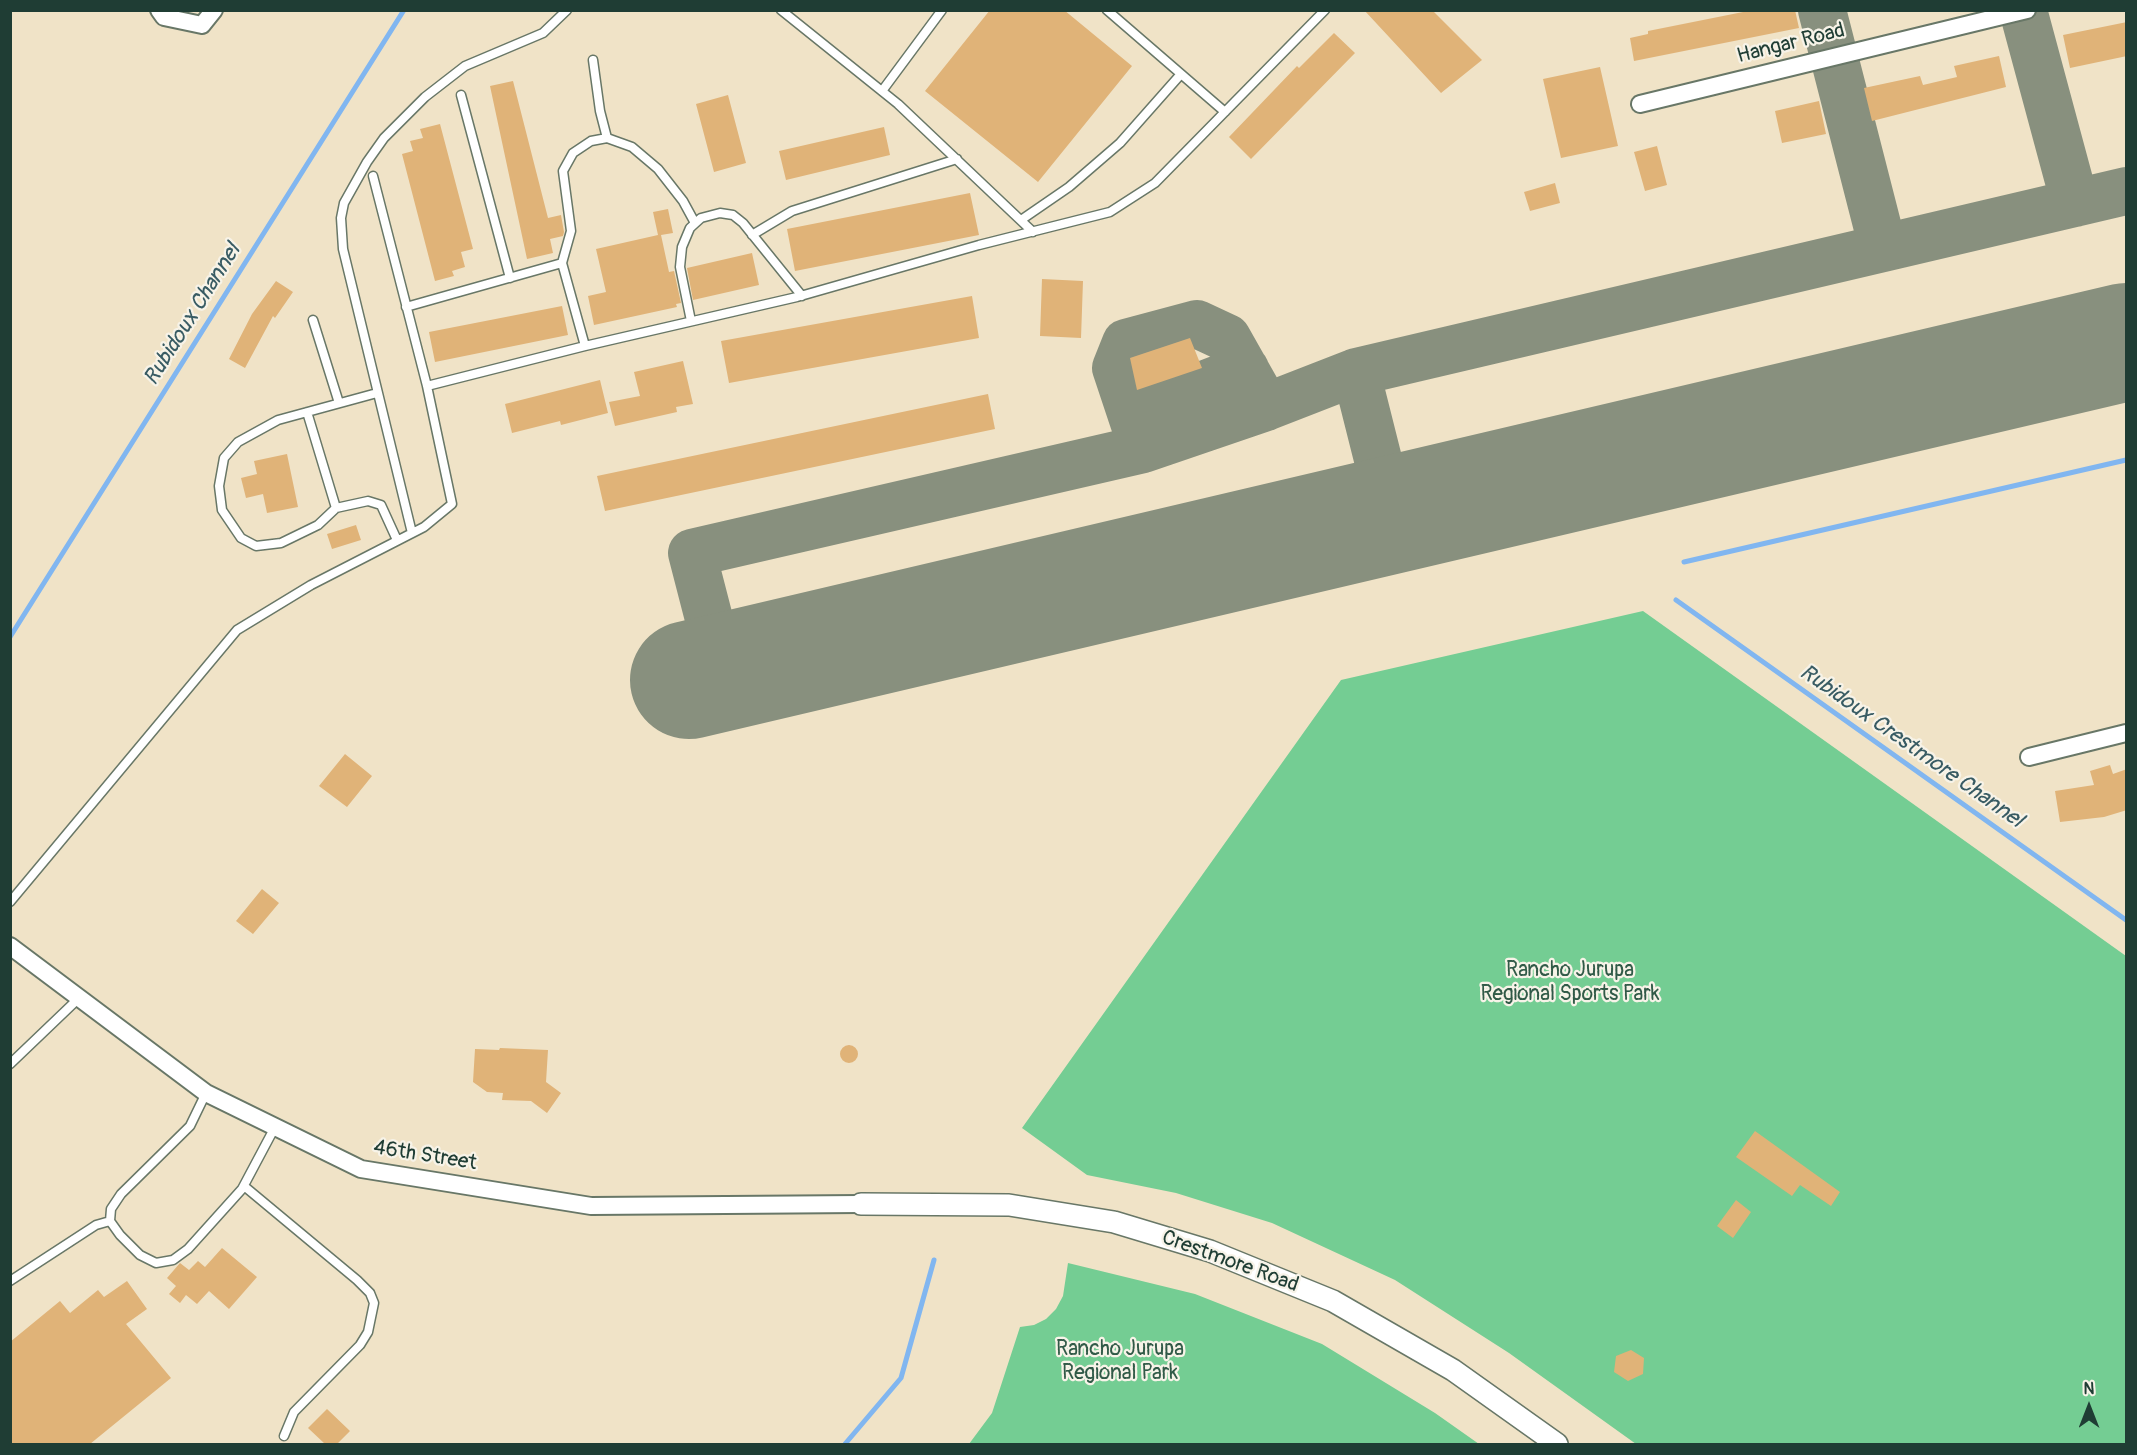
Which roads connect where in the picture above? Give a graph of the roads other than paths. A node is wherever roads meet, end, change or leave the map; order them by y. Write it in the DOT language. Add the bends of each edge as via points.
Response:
graph roads {
  1 [pos="159,10"];
  2 [pos="214,10"];
  3 [pos="567,10"];
  4 [pos="781,10"];
  5 [pos="942,10"];
  6 [pos="1107,10"];
  7 [pos="1325,10"];
  8 [pos="2025,11"];
  9 [pos="593,60"];
  10 [pos="1181,74"];
  11 [pos="882,91"];
  12 [pos="461,95"];
  13 [pos="1640,104"];
  14 [pos="1225,112"];
  15 [pos="607,138"];
  16 [pos="957,159"];
  17 [pos="373,176"];
  18 [pos="1022,220"];
  19 [pos="695,223"];
  20 [pos="1033,232"];
  21 [pos="752,235"];
  22 [pos="562,263"];
  23 [pos="510,278"];
  24 [pos="802,296"];
  25 [pos="406,307"];
  26 [pos="313,320"];
  27 [pos="691,321"];
  28 [pos="585,346"];
  29 [pos="428,386"];
  30 [pos="377,393"];
  31 [pos="339,403"];
  32 [pos="307,412"];
  33 [pos="336,508"];
  34 [pos="412,533"];
  35 [pos="397,540"];
  36 [pos="2127,733"];
  37 [pos="2029,757"];
  38 [pos="10,902"];
  39 [pos="10,946"];
  40 [pos="79,998"];
  41 [pos="10,1065"];
  42 [pos="206,1093"];
  43 [pos="275,1127"];
  44 [pos="244,1186"];
  45 [pos="861,1204"];
  46 [pos="110,1221"];
  47 [pos="10,1281"];
  48 [pos="284,1436"];
  49 [pos="1557,1444"];
  1 -- 2 [label="street" via="164,17 202,25"];
  3 -- 30 [label="lane" via="543,33 465,66 425,97 384,138 344,203 343,249"];
  4 -- 11 [label="lane"];
  5 -- 11 [label="lane"];
  6 -- 10 [label="lane"];
  7 -- 14 [label="lane"];
  8 -- 13 [label="street, Hangar Road"];
  9 -- 15 [label="lane"];
  10 -- 14 [label="lane"];
  10 -- 18 [label="lane" via="1120,143 1069,187"];
  11 -- 16 [label="lane"];
  12 -- 23 [label="lane"];
  14 -- 20 [label="lane" via="1155,183 1110,212"];
  15 -- 19 [label="lane" via="632,147 658,169"];
  15 -- 22 [label="lane" via="591,141 573,153 563,171 571,231"];
  16 -- 18 [label="lane"];
  16 -- 21 [label="lane" via="792,211"];
  17 -- 25 [label="lane"];
  18 -- 20 [label="lane"];
  19 -- 21 [label="lane" via="720,213 733,215"];
  19 -- 27 [label="lane" via="682,247 680,267"];
  20 -- 24 [label="lane"];
  21 -- 24 [label="lane"];
  22 -- 23 [label="lane"];
  22 -- 28 [label="lane"];
  23 -- 25 [label="lane"];
  24 -- 27 [label="lane"];
  25 -- 29 [label="lane"];
  26 -- 31 [label="lane"];
  27 -- 28 [label="lane"];
  28 -- 29 [label="lane"];
  29 -- 34 [label="lane" via="452,504"];
  30 -- 31 [label="lane"];
  30 -- 34 [label="lane"];
  31 -- 32 [label="lane"];
  32 -- 33 [label="lane"];
  32 -- 33 [label="lane" via="278,420 238,442 224,458 219,486 222,510 240,538 256,546 281,543 318,525"];
  33 -- 35 [label="lane" via="368,501 381,505"];
  34 -- 35 [label="lane"];
  35 -- 38 [label="lane" via="237,630"];
  36 -- 37 [label="street"];
  39 -- 40 [label="street, 46th Street"];
  40 -- 41 [label="lane"];
  40 -- 42 [label="street, 46th Street"];
  42 -- 43 [label="street, 46th Street"];
  42 -- 46 [label="lane" via="190,1126 121,1194 111,1209"];
  43 -- 44 [label="lane"];
  43 -- 45 [label="street, 46th Street" via="361,1168 591,1206"];
  44 -- 46 [label="lane" via="208,1229 172,1260 156,1263 140,1255"];
  44 -- 48 [label="lane" via="357,1280 374,1303 368,1332 360,1345 294,1412"];
  45 -- 49 [label="street, Crestmore Road" via="1009,1205 1114,1222 1210,1251 1333,1301 1453,1370"];
  46 -- 47 [label="lane" via="96,1225"];
}
